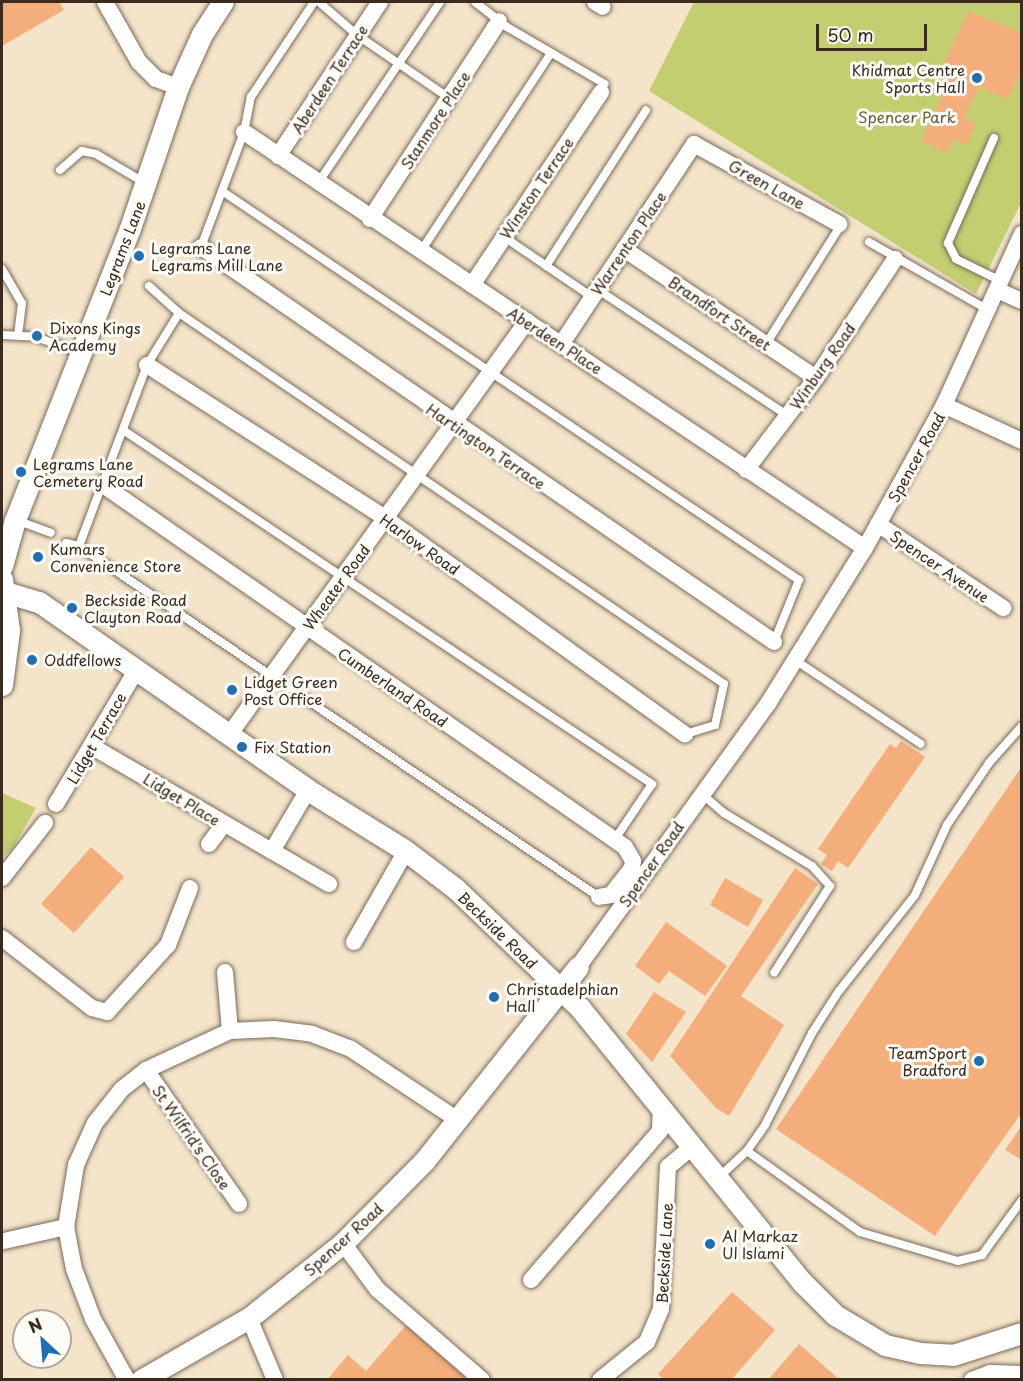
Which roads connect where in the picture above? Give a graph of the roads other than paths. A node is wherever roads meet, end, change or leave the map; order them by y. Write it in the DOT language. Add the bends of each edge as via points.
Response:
graph roads {
  1 [pos="105,2"];
  2 [pos="223,2"];
  3 [pos="314,2"];
  4 [pos="319,2"];
  5 [pos="380,2"];
  6 [pos="440,2"];
  7 [pos="475,2"];
  8 [pos="499,21"];
  9 [pos="357,35"];
  10 [pos="551,53"];
  11 [pos="398,63"];
  12 [pos="178,87"];
  13 [pos="603,88"];
  14 [pos="449,98"];
  15 [pos="646,110"];
  16 [pos="244,132"];
  17 [pos="994,138"];
  18 [pos="694,144"];
  19 [pos="278,156"];
  20 [pos="60,170"];
  21 [pos="146,183"];
  22 [pos="318,183"];
  23 [pos="222,191"];
  24 [pos="370,219"];
  25 [pos="839,224"];
  26 [pos="1022,234"];
  27 [pos="504,237"];
  28 [pos="869,242"];
  29 [pos="201,247"];
  30 [pos="624,249"];
  31 [pos="420,252"];
  32 [pos="895,259"];
  33 [pos="546,266"];
  34 [pos="2,269"];
  35 [pos="471,285"];
  36 [pos="999,285"];
  37 [pos="149,286"];
  38 [pos="595,293"];
  39 [pos="1022,301"];
  40 [pos="988,310"];
  41 [pos="179,313"];
  42 [pos="527,321"];
  43 [pos="18,334"];
  44 [pos="2,335"];
  45 [pos="562,343"];
  46 [pos="766,344"];
  47 [pos="81,353"];
  48 [pos="147,364"];
  49 [pos="491,371"];
  50 [pos="816,378"];
  51 [pos="944,405"];
  52 [pos="787,415"];
  53 [pos="453,424"];
  54 [pos="123,430"];
  55 [pos="1022,441"];
  56 [pos="746,470"];
  57 [pos="417,475"];
  58 [pos="103,484"];
  59 [pos="385,518"];
  60 [pos="15,519"];
  61 [pos="878,524"];
  62 [pos="51,533"];
  63 [pos="66,543"];
  64 [pos="79,546"];
  65 [pos="865,548"];
  66 [pos="2,568"];
  67 [pos="342,578"];
  68 [pos="2,591"];
  69 [pos="1003,608"];
  70 [pos="307,628"];
  71 [pos="774,642"];
  72 [pos="795,660"];
  73 [pos="136,671"];
  74 [pos="272,676"];
  75 [pos="2,685"];
  76 [pos="1022,726"];
  77 [pos="685,734"];
  78 [pos="230,735"];
  79 [pos="921,744"];
  80 [pos="93,747"];
  81 [pos="308,790"];
  82 [pos="702,794"];
  83 [pos="56,804"];
  84 [pos="45,823"];
  85 [pos="224,824"];
  86 [pos="615,839"];
  87 [pos="209,844"];
  88 [pos="406,850"];
  89 [pos="272,851"];
  90 [pos="2,878"];
  91 [pos="329,884"];
  92 [pos="190,888"];
  93 [pos="599,897"];
  94 [pos="2,938"];
  95 [pos="354,942"];
  96 [pos="578,966"];
  97 [pos="225,972"];
  98 [pos="774,973"];
  99 [pos="559,989"];
  100 [pos="230,1031"];
  101 [pos="146,1070"];
  102 [pos="661,1104"];
  103 [pos="458,1120"];
  104 [pos="692,1147"];
  105 [pos="747,1151"];
  106 [pos="718,1179"];
  107 [pos="1021,1201"];
  108 [pos="239,1204"];
  109 [pos="66,1227"];
  110 [pos="4,1241"];
  111 [pos="343,1243"];
  112 [pos="531,1280"];
  113 [pos="249,1318"];
  114 [pos="1022,1333"];
  115 [pos="1022,1374"];
  116 [pos="127,1380"];
  117 [pos="141,1380"];
  118 [pos="275,1380"];
  119 [pos="482,1380"];
  120 [pos="600,1380"];
  121 [pos="972,1380"];
  1 -- 12 [label="street" via="140,62 156,78"];
  2 -- 12 [label="street, Legrams Lane" via="202,34"];
  3 -- 16 [label="lane" via="251,98"];
  4 -- 9 [label="lane"];
  5 -- 9 [label="street, Aberdeen Terrace"];
  6 -- 11 [label="lane"];
  7 -- 8 [label="lane"];
  8 -- 10 [label="lane"];
  8 -- 14 [label="street, Stanmore Place"];
  9 -- 11 [label="lane"];
  9 -- 19 [label="street, Aberdeen Terrace"];
  10 -- 13 [label="lane"];
  10 -- 31 [label="lane"];
  11 -- 14 [label="lane"];
  11 -- 22 [label="lane"];
  12 -- 21 [label="street, Legrams Lane"];
  13 -- 27 [label="street, Winston Terrace"];
  14 -- 24 [label="street, Stanmore Place"];
  15 -- 33 [label="lane"];
  16 -- 19 [label="street, Aberdeen Place"];
  16 -- 23 [label="lane"];
  17 -- 36 [label="lane" via="948,243 956,260"];
  18 -- 25 [label="street, Green Lane"];
  18 -- 30 [label="street, Warrenton Place"];
  19 -- 22 [label="street, Aberdeen Place"];
  20 -- 21 [label="lane" via="82,151 96,154"];
  21 -- 47 [label="street, Legrams Lane"];
  22 -- 24 [label="street, Aberdeen Place"];
  23 -- 29 [label="lane"];
  23 -- 49 [label="lane"];
  24 -- 31 [label="street, Aberdeen Place"];
  25 -- 46 [label="lane" via="844,227"];
  26 -- 36 [label="street, Spencer Road"];
  27 -- 33 [label="lane"];
  27 -- 35 [label="street, Winston Terrace"];
  28 -- 32 [label="lane"];
  29 -- 53 [label="street, Hartington Terrace"];
  30 -- 38 [label="street, Warrenton Place"];
  30 -- 46 [label="street, Brandfort Street"];
  31 -- 35 [label="street, Aberdeen Place"];
  32 -- 40 [label="lane"];
  32 -- 50 [label="street, Winburg Road"];
  33 -- 38 [label="lane"];
  34 -- 43 [label="lane" via="22,303"];
  35 -- 42 [label="street, Aberdeen Place"];
  36 -- 39 [label="street"];
  36 -- 40 [label="street, Spencer Road"];
  37 -- 41 [label="lane"];
  38 -- 45 [label="street, Warrenton Place"];
  38 -- 52 [label="lane"];
  40 -- 51 [label="street, Spencer Road"];
  41 -- 48 [label="lane"];
  41 -- 57 [label="lane"];
  42 -- 45 [label="street, Aberdeen Place"];
  42 -- 49 [label="street, Wheater Road"];
  43 -- 44 [label="lane"];
  43 -- 47 [label="lane"];
  45 -- 56 [label="street, Aberdeen Place"];
  46 -- 50 [label="street, Brandfort Street"];
  47 -- 60 [label="street, Legrams Lane"];
  48 -- 54 [label="lane"];
  48 -- 59 [label="street, Harlow Road"];
  49 -- 53 [label="street, Wheater Road"];
  49 -- 71 [label="lane" via="799,580"];
  50 -- 52 [label="street, Winburg Road"];
  51 -- 55 [label="street"];
  51 -- 61 [label="street, Spencer Road"];
  52 -- 56 [label="street, Winburg Road"];
  53 -- 57 [label="street, Wheater Road"];
  53 -- 71 [label="street, Hartington Terrace"];
  54 -- 58 [label="lane"];
  54 -- 67 [label="lane"];
  56 -- 65 [label="street, Aberdeen Place"];
  57 -- 59 [label="street, Wheater Road"];
  57 -- 77 [label="lane" via="724,684 715,725"];
  58 -- 64 [label="lane"];
  58 -- 70 [label="street, Cumberland Road"];
  59 -- 67 [label="street, Wheater Road"];
  59 -- 77 [label="street, Harlow Road"];
  60 -- 62 [label="lane"];
  60 -- 66 [label="street, Legrams Lane"];
  61 -- 65 [label="street, Spencer Road"];
  61 -- 69 [label="street, Spencer Avenue"];
  63 -- 64 [label="lane"];
  64 -- 74 [label="lane"];
  65 -- 72 [label="street, Spencer Road"];
  66 -- 68 [label="street, Legrams Lane"];
  67 -- 70 [label="street, Wheater Road"];
  67 -- 86 [label="lane" via="652,784"];
  68 -- 73 [label="street, Beckside Road" via="39,602"];
  68 -- 75 [label="street, Legrams Lane" via="9,630"];
  70 -- 74 [label="street, Wheater Road"];
  70 -- 86 [label="street, Cumberland Road"];
  72 -- 79 [label="lane"];
  72 -- 82 [label="street, Spencer Road"];
  73 -- 78 [label="street, Beckside Road"];
  73 -- 80 [label="street, Lidget Terrace"];
  74 -- 78 [label="street, Wheater Road"];
  74 -- 93 [label="lane"];
  76 -- 105 [label="lane" via="989,763 947,825 915,895 839,991"];
  78 -- 81 [label="street, Beckside Road"];
  80 -- 83 [label="street, Lidget Terrace"];
  80 -- 85 [label="street, Lidget Place"];
  81 -- 88 [label="street, Beckside Road"];
  81 -- 89 [label="street"];
  82 -- 96 [label="street, Spencer Road"];
  82 -- 98 [label="lane" via="724,813 812,866 830,886"];
  84 -- 90 [label="street"];
  85 -- 87 [label="street"];
  85 -- 89 [label="street, Lidget Place"];
  86 -- 93 [label="street, Cumberland Road" via="630,853 632,868 610,895"];
  88 -- 95 [label="street"];
  88 -- 99 [label="street, Beckside Road" via="456,889"];
  89 -- 91 [label="street, Lidget Place"];
  92 -- 94 [label="street" via="168,945 107,1012 92,1008"];
  96 -- 99 [label="street, Spencer Road"];
  97 -- 100 [label="street"];
  99 -- 102 [label="street, Beckside Road" via="580,1008"];
  99 -- 103 [label="street, Spencer Road"];
  100 -- 101 [label="street"];
  100 -- 103 [label="street" via="274,1029 312,1034 351,1049"];
  101 -- 108 [label="street, St Wilfrid's Close"];
  101 -- 109 [label="street" via="122,1089 95,1124 76,1165"];
  102 -- 104 [label="street, Beckside Road"];
  102 -- 112 [label="street" via="660,1131"];
  103 -- 111 [label="street, Spencer Road"];
  104 -- 106 [label="street, Beckside Road"];
  104 -- 120 [label="street, Beckside Lane" via="668,1167 661,1309 647,1342"];
  105 -- 106 [label="lane"];
  105 -- 107 [label="lane" via="860,1232 958,1261 982,1255"];
  106 -- 114 [label="street, Beckside Road" via="834,1315 885,1345 953,1355"];
  109 -- 110 [label="street"];
  109 -- 116 [label="street" via="74,1269 93,1319"];
  111 -- 113 [label="street, Spencer Road"];
  111 -- 119 [label="street" via="377,1289"];
  113 -- 117 [label="street, Spencer Road"];
  113 -- 118 [label="street"];
  115 -- 121 [label="street" via="990,1373"];
}
